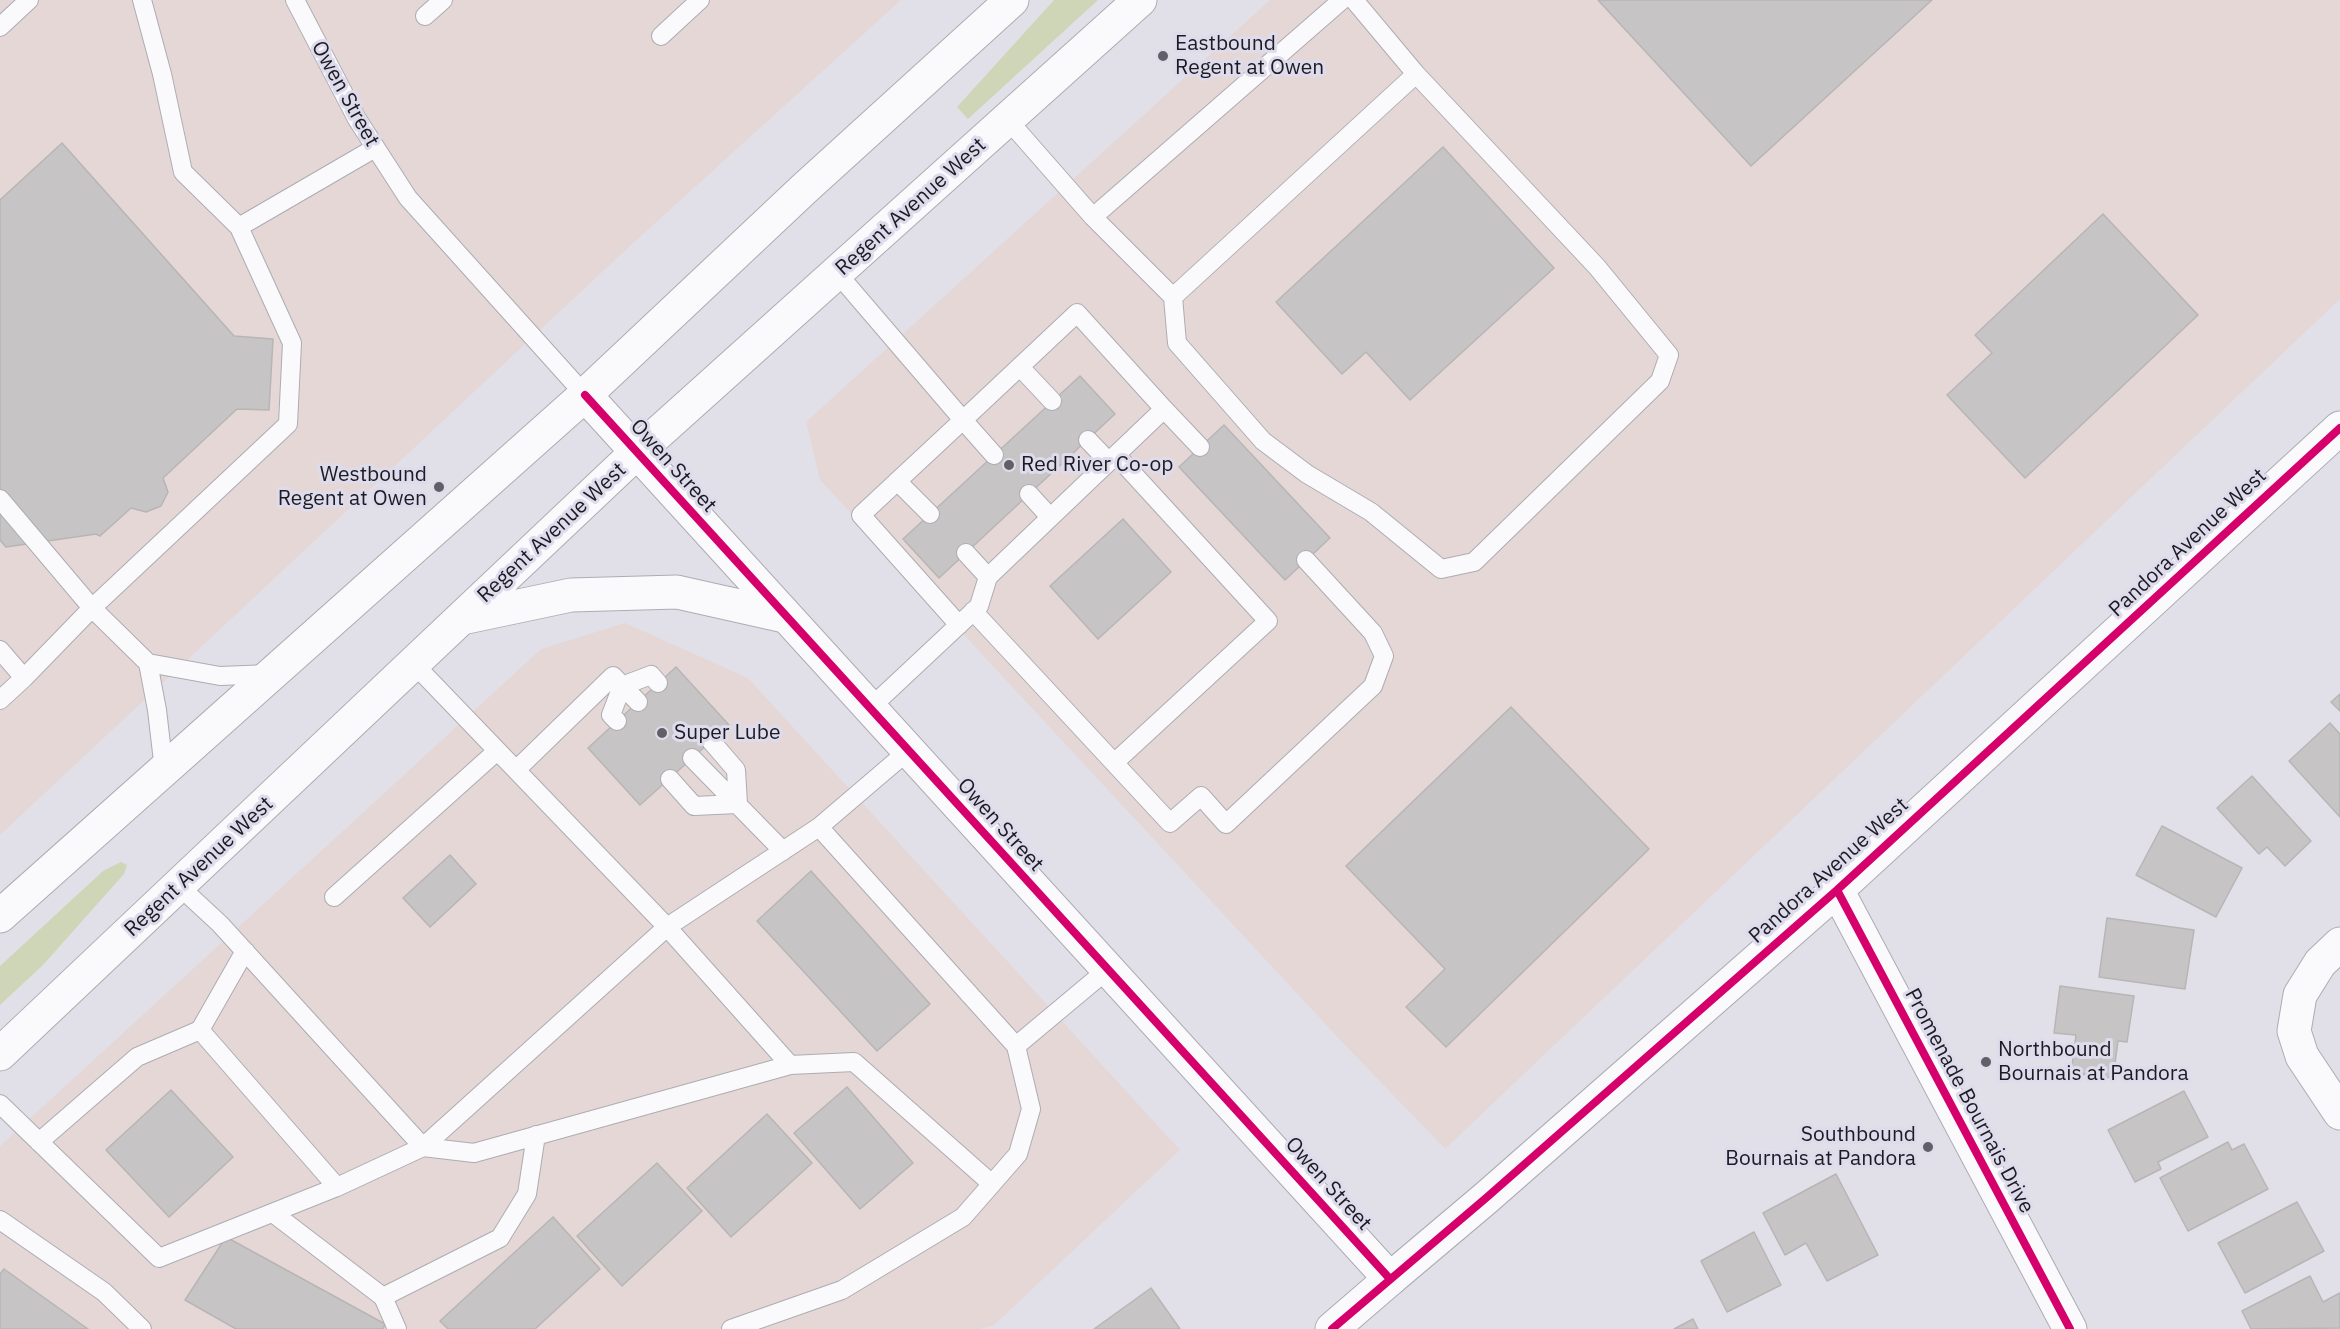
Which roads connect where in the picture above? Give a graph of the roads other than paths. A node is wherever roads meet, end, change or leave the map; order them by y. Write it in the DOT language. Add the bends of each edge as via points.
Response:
graph roads {
  1 [pos="29,0"];
  2 [pos="142,0"];
  3 [pos="295,0"];
  4 [pos="443,0"];
  5 [pos="700,0"];
  6 [pos="1012,0"];
  7 [pos="1140,0"];
  8 [pos="1341,0"];
  9 [pos="1354,0"];
  10 [pos="425,16"];
  11 [pos="0,27"];
  12 [pos="661,36"];
  13 [pos="1416,74"];
  14 [pos="1008,120"];
  15 [pos="375,148"];
  16 [pos="1093,217"];
  17 [pos="239,227"];
  18 [pos="837,273"];
  19 [pos="1173,297"];
  20 [pos="1020,367"];
  21 [pos="585,395"];
  22 [pos="1052,401"];
  23 [pos="1164,409"];
  24 [pos="963,420"];
  25 [pos="2340,428"];
  26 [pos="1088,440"];
  27 [pos="1200,447"];
  28 [pos="637,452"];
  29 [pos="994,455"];
  30 [pos="1113,458"];
  31 [pos="897,481"];
  32 [pos="1029,494"];
  33 [pos="0,499"];
  34 [pos="930,514"];
  35 [pos="1050,517"];
  36 [pos="966,553"];
  37 [pos="1306,560"];
  38 [pos="988,577"];
  39 [pos="92,608"];
  40 [pos="973,611"];
  41 [pos="784,616"];
  42 [pos="462,618"];
  43 [pos="959,625"];
  44 [pos="0,650"];
  45 [pos="148,663"];
  46 [pos="414,664"];
  47 [pos="272,674"];
  48 [pos="24,678"];
  49 [pos="658,683"];
  50 [pos="622,686"];
  51 [pos="0,700"];
  52 [pos="638,702"];
  53 [pos="869,709"];
  54 [pos="617,721"];
  55 [pos="711,741"];
  56 [pos="497,751"];
  57 [pos="908,751"];
  58 [pos="692,758"];
  59 [pos="1114,763"];
  60 [pos="165,770"];
  61 [pos="516,770"];
  62 [pos="669,779"];
  63 [pos="738,804"];
  64 [pos="819,826"];
  65 [pos="783,851"];
  66 [pos="179,886"];
  67 [pos="1837,890"];
  68 [pos="334,897"];
  69 [pos="0,916"];
  70 [pos="668,927"];
  71 [pos="2340,944"];
  72 [pos="244,951"];
  73 [pos="1107,969"];
  74 [pos="200,1030"];
  75 [pos="1016,1046"];
  76 [pos="0,1054"];
  77 [pos="790,1065"];
  78 [pos="0,1104"];
  79 [pos="2340,1113"];
  80 [pos="536,1135"];
  81 [pos="39,1142"];
  82 [pos="423,1147"];
  83 [pos="992,1184"];
  84 [pos="338,1187"];
  85 [pos="273,1213"];
  86 [pos="0,1220"];
  87 [pos="1390,1279"];
  88 [pos="383,1297"];
  89 [pos="142,1329"];
  90 [pos="397,1329"];
  91 [pos="731,1329"];
  92 [pos="1332,1329"];
  93 [pos="2070,1329"];
  1 -- 11 [label="lane"];
  2 -- 17 [label="lane" via="183,172"];
  3 -- 15 [label="lane, Owen Street"];
  4 -- 10 [label="lane"];
  5 -- 12 [label="lane"];
  6 -- 21 [label="main road"];
  7 -- 14 [label="main road, Regent Avenue West"];
  8 -- 16 [label="lane"];
  9 -- 13 [label="lane"];
  13 -- 19 [label="lane"];
  13 -- 19 [label="lane" via="1597,267 1669,355 1660,381 1474,562 1441,569 1371,512 1307,474 1263,441 1177,343"];
  14 -- 16 [label="lane"];
  14 -- 18 [label="main road, Regent Avenue West"];
  15 -- 17 [label="lane"];
  15 -- 21 [label="lane, Owen Street" via="408,198"];
  16 -- 19 [label="lane"];
  17 -- 39 [label="lane" via="292,343 288,424"];
  18 -- 24 [label="lane"];
  18 -- 28 [label="main road, Regent Avenue West"];
  20 -- 22 [label="lane"];
  20 -- 23 [label="lane" via="1077,314"];
  20 -- 24 [label="lane"];
  21 -- 28 [label="main road, Owen Street"];
  21 -- 47 [label="main road"];
  23 -- 27 [label="lane"];
  23 -- 30 [label="lane"];
  24 -- 29 [label="lane"];
  24 -- 31 [label="lane"];
  25 -- 67 [label="main road, Pandora Avenue West"];
  26 -- 30 [label="lane"];
  28 -- 41 [label="main road, Owen Street"];
  28 -- 42 [label="main road, Regent Avenue West"];
  30 -- 35 [label="lane"];
  30 -- 59 [label="lane" via="1268,621"];
  31 -- 34 [label="lane"];
  31 -- 43 [label="lane" via="861,515"];
  32 -- 35 [label="lane"];
  33 -- 39 [label="lane"];
  35 -- 38 [label="lane"];
  36 -- 38 [label="lane"];
  37 -- 59 [label="lane" via="1372,633 1384,656 1372,686 1226,824 1201,796 1170,823"];
  38 -- 40 [label="lane" via="979,606"];
  39 -- 45 [label="lane"];
  39 -- 48 [label="lane"];
  40 -- 43 [label="lane"];
  40 -- 59 [label="lane"];
  41 -- 42 [label="main road" via="677,592 571,595"];
  41 -- 53 [label="main road, Owen Street"];
  42 -- 46 [label="main road, Regent Avenue West"];
  43 -- 53 [label="lane"];
  44 -- 48 [label="lane"];
  45 -- 47 [label="lane" via="220,676"];
  45 -- 60 [label="lane"];
  46 -- 56 [label="lane"];
  46 -- 66 [label="main road, Regent Avenue West"];
  47 -- 60 [label="main road"];
  48 -- 51 [label="lane"];
  49 -- 50 [label="lane" via="651,675"];
  50 -- 52 [label="lane"];
  50 -- 54 [label="lane" via="611,715"];
  50 -- 61 [label="lane" via="613,676"];
  53 -- 57 [label="main road, Owen Street"];
  55 -- 63 [label="lane" via="736,770"];
  56 -- 61 [label="lane"];
  56 -- 68 [label="lane"];
  57 -- 64 [label="lane"];
  57 -- 73 [label="main road, Owen Street"];
  58 -- 63 [label="lane"];
  60 -- 69 [label="main road"];
  61 -- 70 [label="lane"];
  62 -- 63 [label="lane" via="694,806"];
  63 -- 65 [label="lane"];
  64 -- 65 [label="lane"];
  64 -- 75 [label="lane"];
  65 -- 70 [label="lane"];
  66 -- 72 [label="lane"];
  66 -- 76 [label="main road, Regent Avenue West"];
  67 -- 87 [label="main road, Pandora Avenue West"];
  67 -- 93 [label="main road, Promenade Bournais Drive"];
  70 -- 77 [label="lane"];
  70 -- 82 [label="lane"];
  71 -- 79 [label="main road" via="2320,963 2300,995 2294,1031 2302,1056"];
  72 -- 74 [label="lane"];
  72 -- 82 [label="lane"];
  73 -- 75 [label="lane"];
  73 -- 87 [label="main road, Owen Street"];
  74 -- 81 [label="lane" via="137,1057"];
  74 -- 84 [label="lane"];
  75 -- 83 [label="lane" via="1031,1109 1018,1154"];
  77 -- 80 [label="lane"];
  77 -- 83 [label="lane" via="854,1062"];
  78 -- 81 [label="lane"];
  80 -- 82 [label="lane" via="474,1153"];
  80 -- 88 [label="lane" via="527,1194 500,1238"];
  81 -- 85 [label="lane" via="159,1258"];
  82 -- 84 [label="lane"];
  83 -- 91 [label="lane" via="963,1217 842,1290"];
  84 -- 85 [label="lane"];
  85 -- 88 [label="lane"];
  86 -- 89 [label="lane" via="104,1292"];
  87 -- 92 [label="main road, Pandora Avenue West"];
  88 -- 90 [label="lane"];
}
